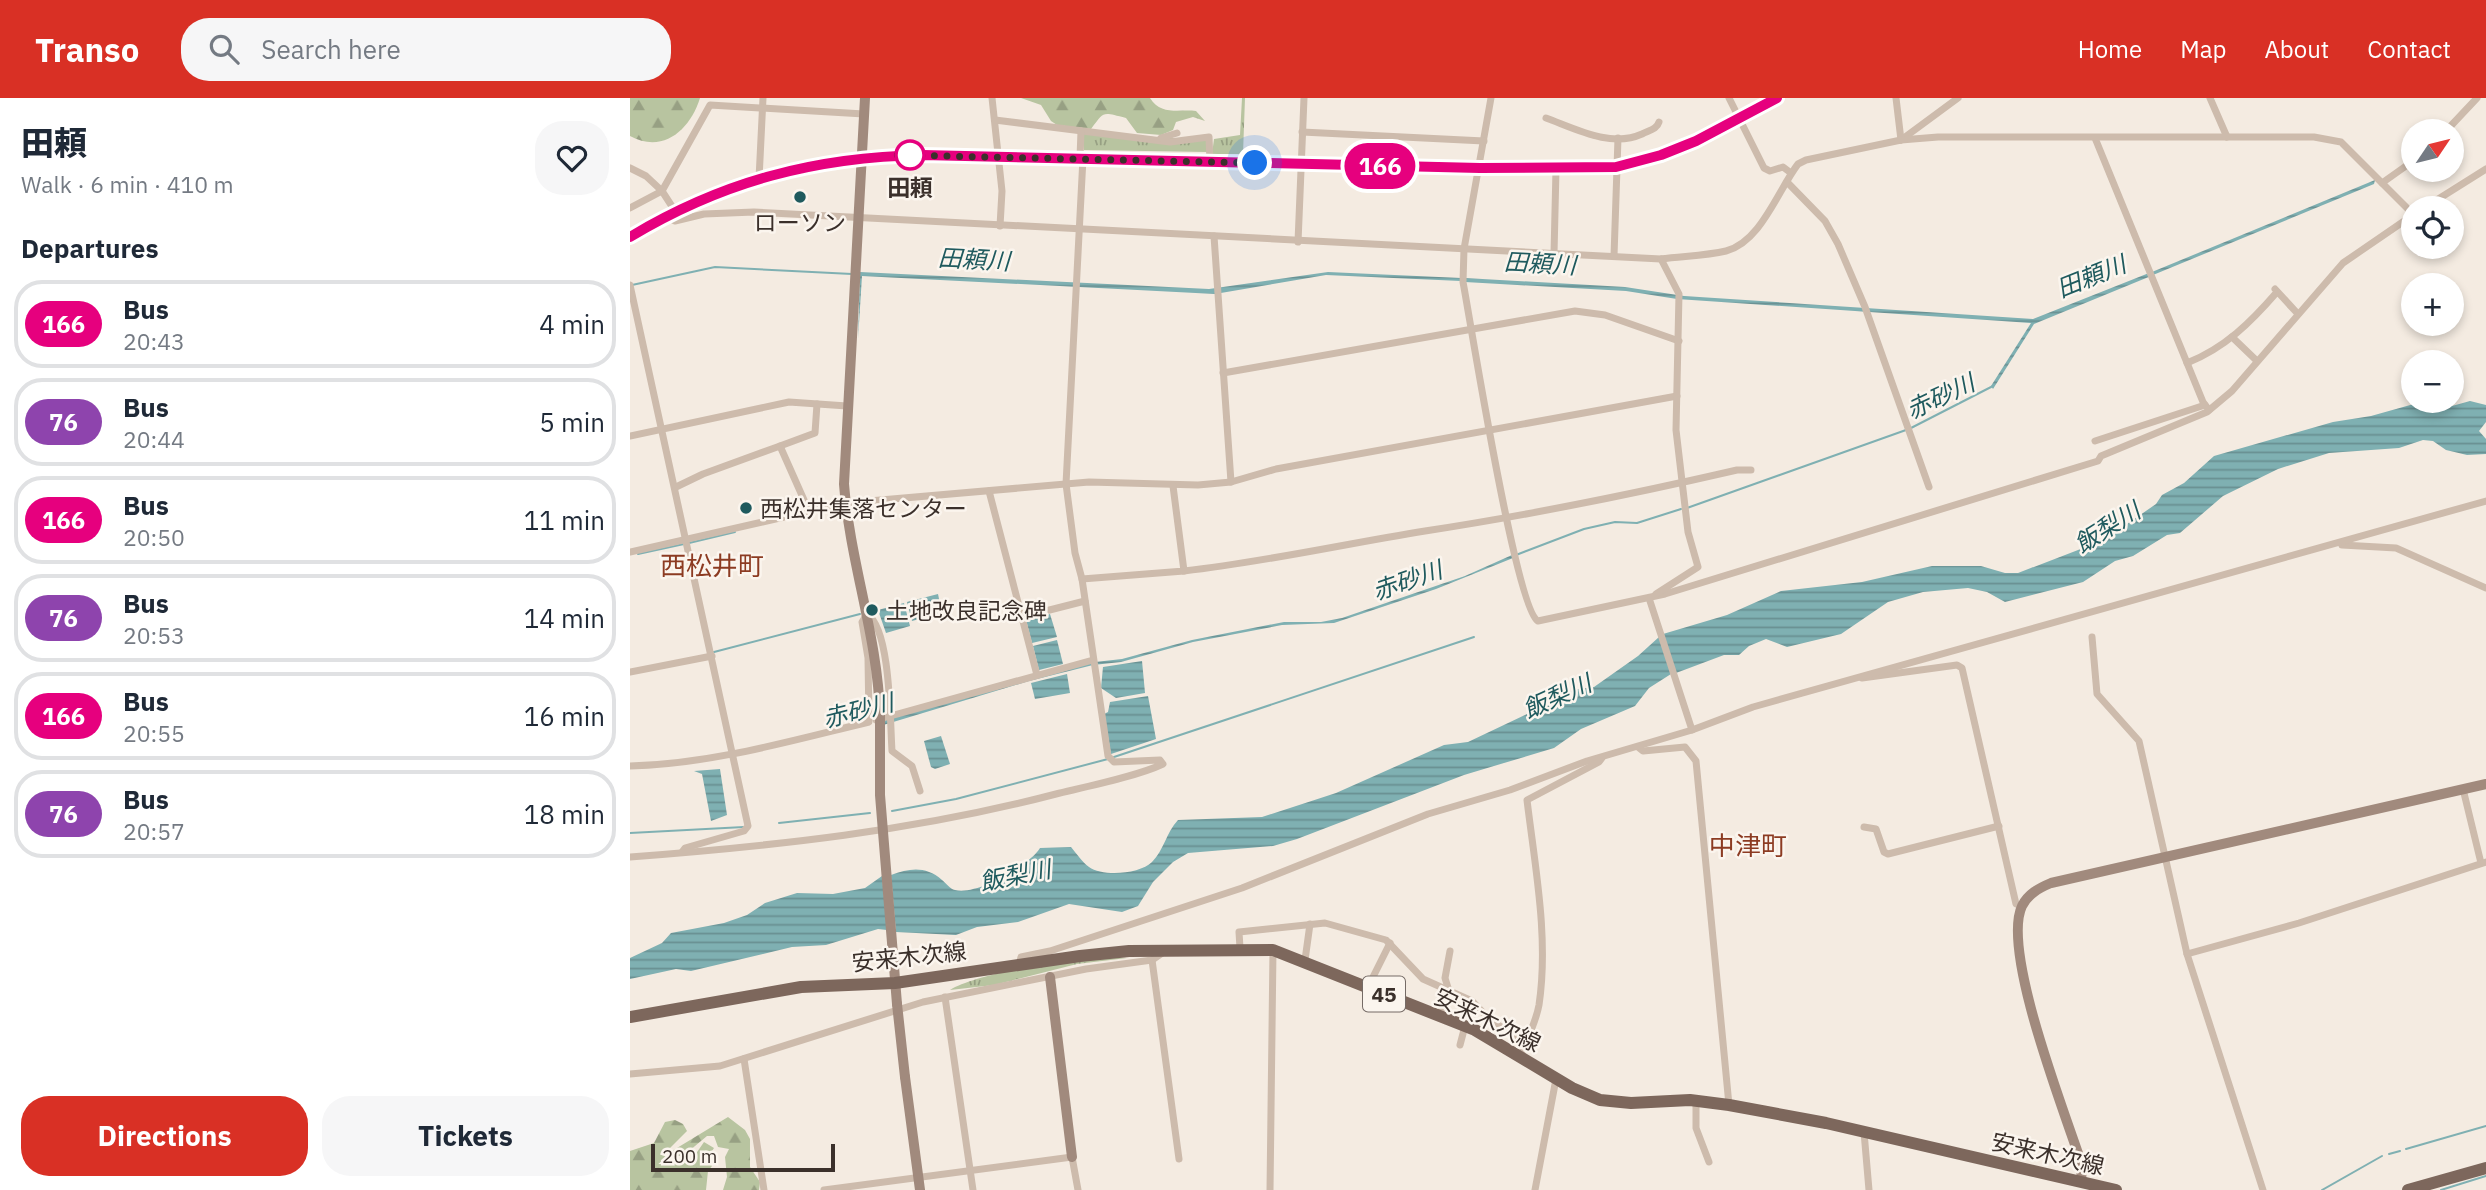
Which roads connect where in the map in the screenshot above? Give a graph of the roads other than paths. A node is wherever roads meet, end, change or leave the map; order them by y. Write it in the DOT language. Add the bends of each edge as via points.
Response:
graph roads {
  1 [pos="763,98"];
  2 [pos="865,98"];
  3 [pos="992,98"];
  4 [pos="1304,98"];
  5 [pos="1729,98"];
  6 [pos="1777,98"];
  7 [pos="1896,98"];
  8 [pos="1958,98"];
  9 [pos="2210,98"];
  10 [pos="2477,98"];
  11 [pos="1491,100"];
  12 [pos="730,102"];
  13 [pos="763,108"];
  14 [pos="864,114"];
  15 [pos="1546,118"];
  16 [pos="1739,118"];
  17 [pos="2457,119"];
  18 [pos="995,120"];
  19 [pos="1659,122"];
  20 [pos="1081,131"];
  21 [pos="1302,132"];
  22 [pos="1177,133"];
  23 [pos="1160,138"];
  24 [pos="2095,138"];
  25 [pos="2227,138"];
  26 [pos="1617,139"];
  27 [pos="1901,140"];
  28 [pos="1484,141"];
  29 [pos="998,156"];
  30 [pos="862,157"];
  31 [pos="1082,158"];
  32 [pos="1210,162"];
  33 [pos="1300,164"];
  34 [pos="1616,167"];
  35 [pos="630,168"];
  36 [pos="1480,168"];
  37 [pos="1556,169"];
  38 [pos="2401,169"];
  39 [pos="2486,169"];
  40 [pos="1791,173"];
  41 [pos="759,178"];
  42 [pos="1787,182"];
  43 [pos="2381,182"];
  44 [pos="662,191"];
  45 [pos="2443,196"];
  46 [pos="2401,203"];
  47 [pos="630,208"];
  48 [pos="670,214"];
  49 [pos="859,218"];
  50 [pos="2401,223"];
  51 [pos="1000,226"];
  52 [pos="1079,230"];
  53 [pos="1214,236"];
  54 [pos="630,237"];
  55 [pos="1298,242"];
  56 [pos="1464,249"];
  57 [pos="1553,254"];
  58 [pos="1615,256"];
  59 [pos="1661,259"];
  60 [pos="631,287"];
  61 [pos="2298,314"];
  62 [pos="1472,330"];
  63 [pos="2232,337"];
  64 [pos="1679,341"];
  65 [pos="2257,361"];
  66 [pos="2187,363"];
  67 [pos="1223,373"];
  68 [pos="1677,396"];
  69 [pos="817,404"];
  70 [pos="847,406"];
  71 [pos="2207,407"];
  72 [pos="664,429"];
  73 [pos="1490,430"];
  74 [pos="630,436"];
  75 [pos="2095,441"];
  76 [pos="780,446"];
  77 [pos="1751,470"];
  78 [pos="1231,482"];
  79 [pos="1682,483"];
  80 [pos="1066,484"];
  81 [pos="1173,486"];
  82 [pos="676,487"];
  83 [pos="1929,487"];
  84 [pos="989,491"];
  85 [pos="2486,501"];
  86 [pos="846,503"];
  87 [pos="808,509"];
  88 [pos="1506,517"];
  89 [pos="688,543"];
  90 [pos="2330,545"];
  91 [pos="630,552"];
  92 [pos="1184,571"];
  93 [pos="1082,579"];
  94 [pos="2486,588"];
  95 [pos="1085,600"];
  96 [pos="1650,600"];
  97 [pos="1022,617"];
  98 [pos="2092,637"];
  99 [pos="712,656"];
  100 [pos="1093,663"];
  101 [pos="630,672"];
  102 [pos="1037,675"];
  103 [pos="1847,679"];
  104 [pos="883,720"];
  105 [pos="1691,727"];
  106 [pos="1638,747"];
  107 [pos="733,754"];
  108 [pos="1603,757"];
  109 [pos="630,766"];
  110 [pos="2486,784"];
  111 [pos="2463,789"];
  112 [pos="920,791"];
  113 [pos="1999,826"];
  114 [pos="1864,827"];
  115 [pos="883,833"];
  116 [pos="682,853"];
  117 [pos="630,857"];
  118 [pos="2165,857"];
  119 [pos="2484,862"];
  120 [pos="2022,906"];
  121 [pos="1310,924"];
  122 [pos="1390,943"];
  123 [pos="1240,948"];
  124 [pos="1165,950"];
  125 [pos="1273,950"];
  126 [pos="1451,951"];
  127 [pos="2187,954"];
  128 [pos="1152,960"];
  129 [pos="1305,960"];
  130 [pos="1019,965"];
  131 [pos="895,977"];
  132 [pos="1049,977"];
  133 [pos="1368,987"];
  134 [pos="1449,991"];
  135 [pos="945,997"];
  136 [pos="1439,1016"];
  137 [pos="630,1017"];
  138 [pos="1465,1026"];
  139 [pos="1526,1042"];
  140 [pos="1460,1045"];
  141 [pos="1520,1056"];
  142 [pos="744,1059"];
  143 [pos="630,1074"];
  144 [pos="1556,1078"];
  145 [pos="1696,1100"];
  146 [pos="1729,1105"];
  147 [pos="1864,1132"];
  148 [pos="1072,1157"];
  149 [pos="1179,1159"];
  150 [pos="1709,1162"];
  151 [pos="2486,1168"];
  152 [pos="970,1170"];
  153 [pos="919,1177"];
  154 [pos="2081,1182"];
  155 [pos="764,1190"];
  156 [pos="824,1190"];
  157 [pos="920,1190"];
  158 [pos="973,1190"];
  159 [pos="1078,1190"];
  160 [pos="1270,1190"];
  161 [pos="1535,1190"];
  162 [pos="1868,1190"];
  163 [pos="2116,1190"];
  164 [pos="2263,1190"];
  165 [pos="2408,1190"];
  1 -- 13 [label="street"];
  2 -- 14 [label="street"];
  3 -- 18 [label="street"];
  4 -- 21 [label="street"];
  5 -- 16 [label="street"];
  6 -- 16 [label="street"];
  7 -- 27 [label="street"];
  8 -- 27 [label="street"];
  9 -- 25 [label="street"];
  10 -- 17 [label="street"];
  11 -- 28 [label="street"];
  12 -- 13 [label="street"];
  12 -- 44 [label="street" via="709,107"];
  13 -- 14 [label="street"];
  13 -- 41 [label="street"];
  14 -- 30 [label="street"];
  15 -- 26 [label="street" via="1594,136"];
  16 -- 34 [label="street" via="1661,155"];
  16 -- 40 [label="street" via="1764,168 1783,167"];
  18 -- 20 [label="street"];
  18 -- 29 [label="street"];
  19 -- 26 [label="street" via="1631,138"];
  20 -- 23 [label="street"];
  20 -- 31 [label="street"];
  21 -- 28 [label="street"];
  21 -- 33 [label="street"];
  22 -- 23 [label="street"];
  23 -- 32 [label="street" via="1170,142 1209,137"];
  24 -- 25 [label="street"];
  24 -- 27 [label="street"];
  24 -- 66 [label="street"];
  25 -- 43 [label="street" via="2329,138 2346,146"];
  26 -- 34 [label="street"];
  27 -- 40 [label="street" via="1806,160"];
  28 -- 36 [label="street"];
  29 -- 30 [label="street"];
  29 -- 31 [label="street"];
  29 -- 51 [label="street"];
  30 -- 41 [label="street" via="815,163"];
  30 -- 49 [label="street"];
  31 -- 32 [label="street"];
  31 -- 52 [label="street"];
  32 -- 33 [label="street"];
  33 -- 36 [label="street"];
  33 -- 55 [label="street"];
  34 -- 37 [label="street"];
  34 -- 58 [label="street"];
  35 -- 44 [label="street"];
  36 -- 37 [label="street"];
  36 -- 56 [label="street"];
  37 -- 57 [label="street"];
  38 -- 43 [label="street"];
  39 -- 45 [label="street"];
  40 -- 42 [label="street"];
  41 -- 48 [label="street"];
  42 -- 59 [label="street" via="1754,230 1733,248"];
  42 -- 83 [label="street" via="1830,229 1866,310"];
  43 -- 46 [label="street"];
  44 -- 47 [label="street"];
  44 -- 48 [label="street"];
  48 -- 49 [label="street" via="675,221 741,212"];
  48 -- 54 [label="street"];
  49 -- 51 [label="street"];
  49 -- 70 [label="street"];
  50 -- 61 [label="street" via="2343,263"];
  51 -- 52 [label="street"];
  52 -- 53 [label="street"];
  52 -- 80 [label="street"];
  53 -- 55 [label="street"];
  53 -- 67 [label="street"];
  55 -- 56 [label="street"];
  56 -- 57 [label="street"];
  56 -- 62 [label="street" via="1463,280"];
  57 -- 58 [label="street"];
  58 -- 59 [label="street"];
  59 -- 64 [label="street" via="1680,297"];
  60 -- 72 [label="street"];
  61 -- 63 [label="street" via="2276,290 2258,316"];
  61 -- 65 [label="street"];
  62 -- 64 [label="street" via="1575,311 1605,315"];
  62 -- 67 [label="street"];
  62 -- 73 [label="street"];
  63 -- 65 [label="street"];
  63 -- 66 [label="street"];
  64 -- 68 [label="street"];
  65 -- 71 [label="street" via="2232,391"];
  66 -- 71 [label="street"];
  67 -- 78 [label="street"];
  68 -- 73 [label="street"];
  68 -- 79 [label="street"];
  69 -- 70 [label="street"];
  69 -- 72 [label="street" via="789,402"];
  69 -- 76 [label="street" via="815,433"];
  70 -- 86 [label="street"];
  71 -- 75 [label="street"];
  71 -- 96 [label="street" via="2098,461"];
  72 -- 74 [label="street"];
  72 -- 82 [label="street"];
  73 -- 78 [label="street" via="1276,469"];
  73 -- 88 [label="street"];
  76 -- 82 [label="street"];
  76 -- 87 [label="street"];
  77 -- 79 [label="street"];
  78 -- 81 [label="street"];
  79 -- 88 [label="street"];
  79 -- 96 [label="street" via="1697,565"];
  80 -- 81 [label="street" via="1101,481"];
  80 -- 84 [label="street"];
  80 -- 93 [label="street"];
  81 -- 92 [label="street"];
  82 -- 89 [label="street"];
  84 -- 86 [label="street"];
  84 -- 97 [label="street"];
  85 -- 90 [label="street"];
  86 -- 87 [label="street"];
  86 -- 104 [label="street"];
  87 -- 89 [label="street"];
  88 -- 92 [label="street"];
  88 -- 96 [label="street" via="1528,609 1538,621"];
  89 -- 91 [label="street"];
  89 -- 99 [label="street"];
  90 -- 94 [label="street" via="2396,548"];
  90 -- 103 [label="street"];
  92 -- 93 [label="street"];
  93 -- 95 [label="street"];
  95 -- 97 [label="street"];
  95 -- 100 [label="street"];
  96 -- 105 [label="street"];
  97 -- 102 [label="street"];
  98 -- 118 [label="street" via="2096,692 2139,741"];
  99 -- 101 [label="street"];
  99 -- 107 [label="street"];
  100 -- 102 [label="street"];
  100 -- 115 [label="street" via="1109,758 1163,762 1038,799"];
  102 -- 104 [label="street"];
  103 -- 105 [label="street"];
  103 -- 113 [label="street" via="1962,668"];
  104 -- 107 [label="street"];
  104 -- 112 [label="street" via="893,753 912,766"];
  104 -- 115 [label="street"];
  105 -- 106 [label="street"];
  106 -- 108 [label="street"];
  106 -- 146 [label="street" via="1643,751 1685,747 1696,761"];
  107 -- 109 [label="street" via="670,765"];
  107 -- 116 [label="street" via="748,828 685,848"];
  108 -- 130 [label="street" via="1428,814 1242,888 1021,957"];
  108 -- 139 [label="street" via="1528,800 1542,965 1539,1004"];
  110 -- 111 [label="street"];
  111 -- 118 [label="street"];
  111 -- 119 [label="street"];
  113 -- 114 [label="street" via="1888,854 1876,829"];
  113 -- 120 [label="street" via="2016,904"];
  115 -- 116 [label="street"];
  115 -- 131 [label="street"];
  116 -- 117 [label="street"];
  118 -- 120 [label="street" via="2051,883 2031,894"];
  118 -- 127 [label="street"];
  119 -- 127 [label="street" via="2299,923"];
  120 -- 154 [label="street" via="2020,969 2082,1166"];
  121 -- 122 [label="street" via="1328,923"];
  121 -- 123 [label="street" via="1239,932"];
  121 -- 129 [label="street"];
  122 -- 133 [label="street"];
  122 -- 134 [label="street" via="1423,979"];
  123 -- 124 [label="main road, 安来木次線 / 45"];
  123 -- 125 [label="main road, 安来木次線 / 45"];
  124 -- 128 [label="street"];
  124 -- 130 [label="main road, 安来木次線 / 45"];
  125 -- 129 [label="main road, 安来木次線 / 45"];
  125 -- 160 [label="street"];
  126 -- 134 [label="street" via="1446,970"];
  127 -- 164 [label="street"];
  128 -- 132 [label="street"];
  128 -- 149 [label="street"];
  129 -- 133 [label="main road, 安来木次線 / 45"];
  130 -- 131 [label="main road, 安来木次線 / 45"];
  131 -- 137 [label="main road, 安来木次線 / 45" via="801,987"];
  131 -- 153 [label="street, bridge"];
  132 -- 135 [label="street"];
  132 -- 148 [label="street"];
  133 -- 136 [label="main road, 安来木次線 / 45"];
  134 -- 136 [label="street"];
  134 -- 139 [label="street" via="1472,1001 1490,1020"];
  135 -- 142 [label="street"];
  135 -- 152 [label="street"];
  136 -- 138 [label="main road, 安来木次線 / 45"];
  138 -- 140 [label="street"];
  138 -- 141 [label="main road, 安来木次線 / 45"];
  139 -- 141 [label="street"];
  141 -- 144 [label="main road, 安来木次線 / 45"];
  142 -- 143 [label="street" via="704,1069"];
  142 -- 155 [label="street"];
  144 -- 145 [label="main road, 安来木次線 / 45" via="1582,1094 1609,1102"];
  144 -- 161 [label="street"];
  145 -- 146 [label="main road, 安来木次線 / 45"];
  145 -- 150 [label="street" via="1696,1128"];
  146 -- 147 [label="main road, 安来木次線 / 45"];
  147 -- 154 [label="main road, 安来木次線 / 45"];
  147 -- 162 [label="street"];
  148 -- 152 [label="street"];
  148 -- 159 [label="street"];
  151 -- 165 [label="main road"];
  152 -- 153 [label="street"];
  152 -- 158 [label="street"];
  153 -- 156 [label="street"];
  153 -- 157 [label="street"];
  154 -- 163 [label="main road, 安来木次線 / 45"];
}
